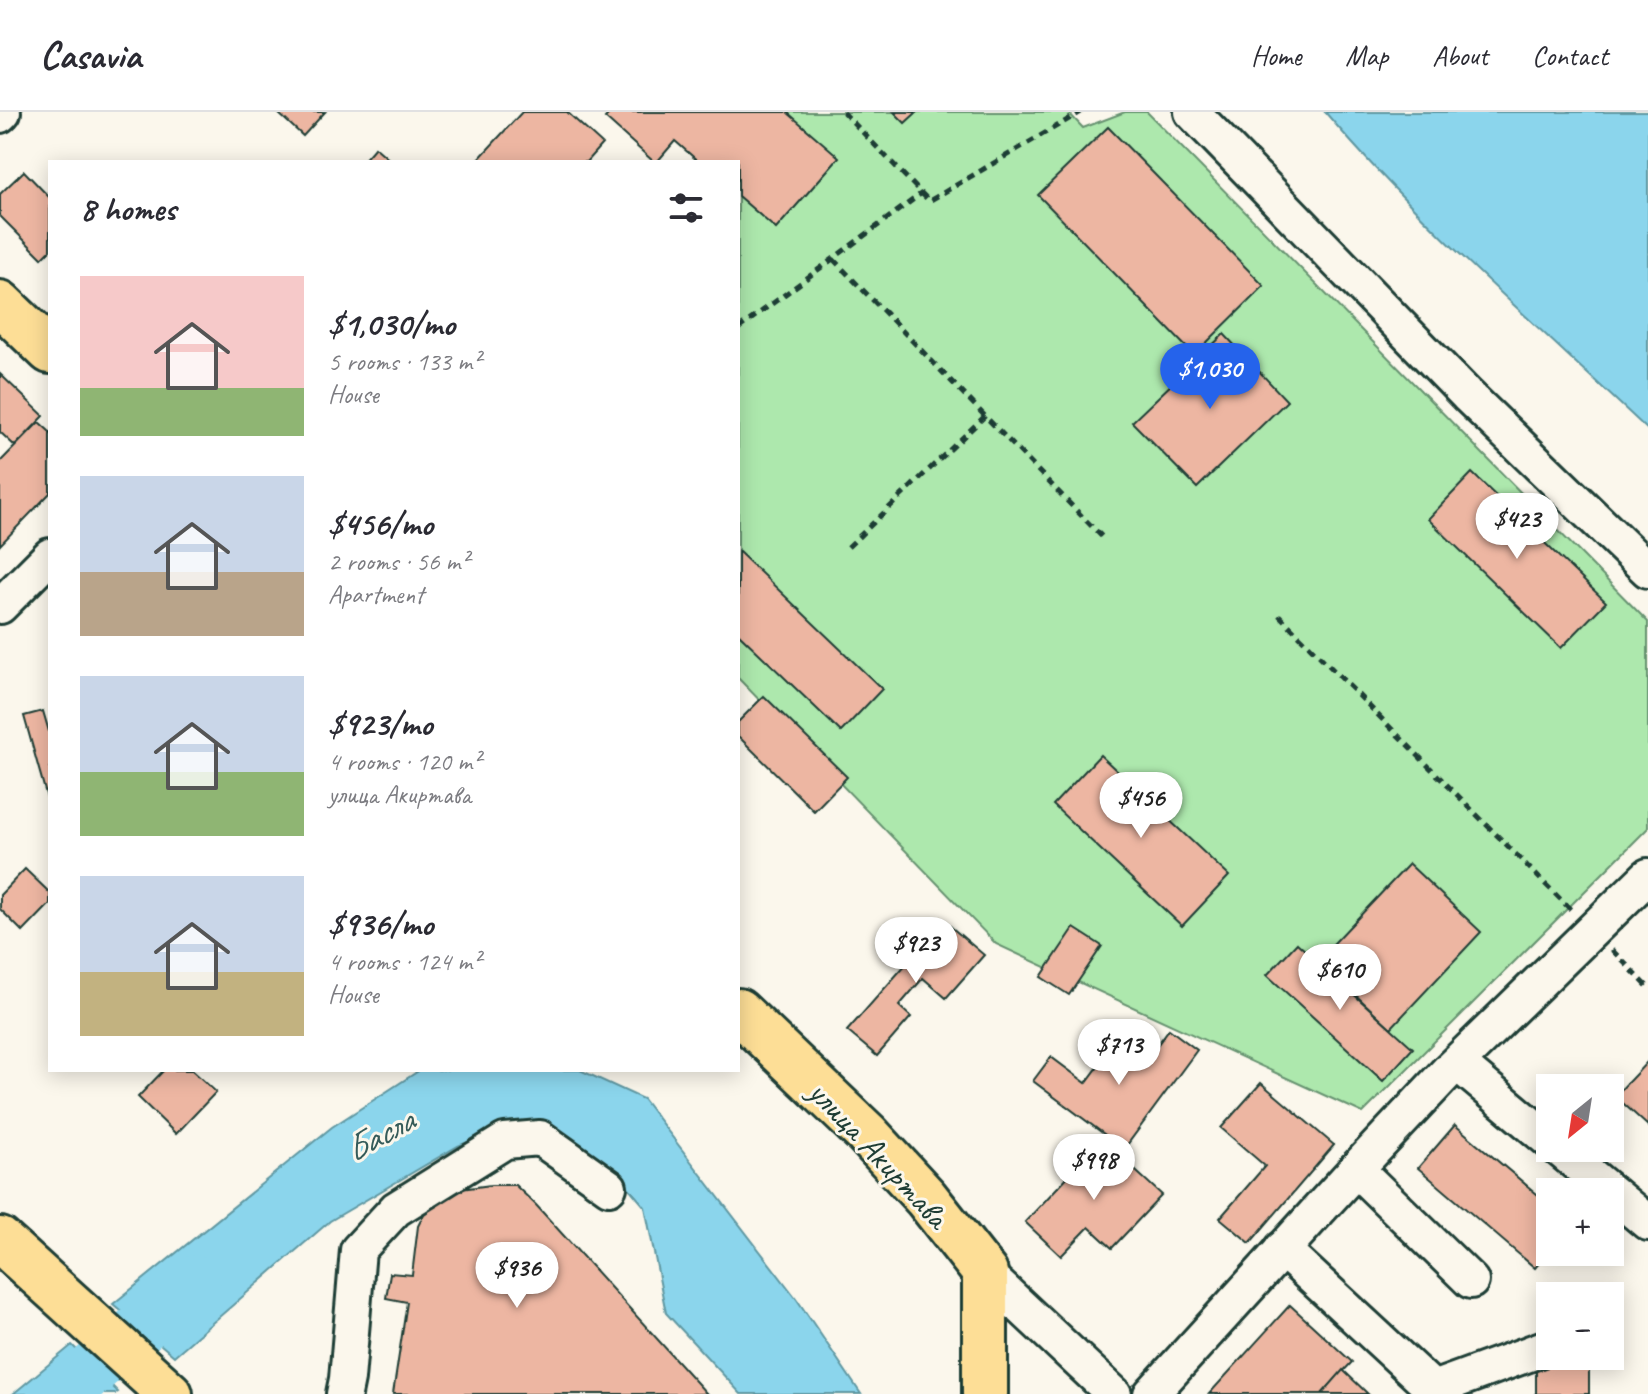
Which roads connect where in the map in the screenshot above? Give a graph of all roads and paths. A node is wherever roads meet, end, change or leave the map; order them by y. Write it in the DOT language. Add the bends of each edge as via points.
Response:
graph roads {
  1 [pos="843,112"];
  2 [pos="1081,112"];
  3 [pos="1192,112"];
  4 [pos="922,193"];
  5 [pos="833,259"];
  6 [pos="0,303"];
  7 [pos="740,328"];
  8 [pos="48,349"];
  9 [pos="985,416"];
  10 [pos="1105,540"];
  11 [pos="848,547"];
  12 [pos="48,558"];
  13 [pos="1648,570"];
  14 [pos="0,606"];
  15 [pos="1279,615"];
  16 [pos="1648,876"];
  17 [pos="1592,931"];
  18 [pos="1648,987"];
  19 [pos="740,1013"];
  20 [pos="1457,1063"];
  21 [pos="1536,1129"];
  22 [pos="1575,1162"];
  23 [pos="1356,1169"];
  24 [pos="609,1187"];
  25 [pos="1648,1223"];
  26 [pos="0,1240"];
  27 [pos="1282,1249"];
  28 [pos="1471,1281"];
  29 [pos="985,1293"];
  30 [pos="1536,1353"];
  31 [pos="1476,1384"];
  32 [pos="170,1394"];
  33 [pos="344,1394"];
  34 [pos="985,1394"];
  35 [pos="1114,1394"];
  36 [pos="1151,1394"];
  1 -- 4 [label="path"];
  2 -- 4 [label="path" via="929,201"];
  3 -- 13 [label="street" via="1467,395"];
  4 -- 5 [label="path"];
  5 -- 7 [label="path"];
  5 -- 9 [label="path"];
  6 -- 8 [label="highway"];
  9 -- 10 [label="path"];
  9 -- 11 [label="path"];
  12 -- 14 [label="street"];
  15 -- 17 [label="path"];
  16 -- 17 [label="street"];
  17 -- 18 [label="path"];
  17 -- 20 [label="street"];
  19 -- 29 [label="highway, улица Акиртава" via="926,1198"];
  20 -- 21 [label="street"];
  20 -- 23 [label="street"];
  22 -- 25 [label="street"];
  23 -- 27 [label="street"];
  23 -- 28 [label="street"];
  24 -- 33 [label="street" via="540,1138 505,1141 396,1209 358,1250"];
  26 -- 32 [label="highway"];
  27 -- 31 [label="street" via="1433,1389"];
  27 -- 36 [label="street"];
  29 -- 34 [label="highway"];
  29 -- 35 [label="street"];
  30 -- 31 [label="street"];
}
